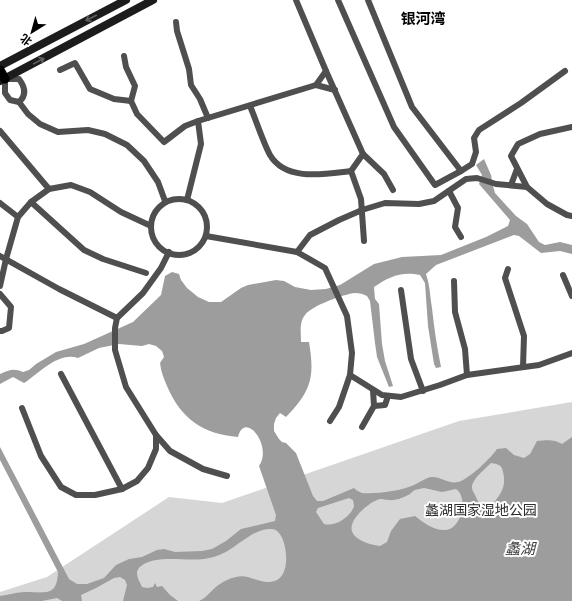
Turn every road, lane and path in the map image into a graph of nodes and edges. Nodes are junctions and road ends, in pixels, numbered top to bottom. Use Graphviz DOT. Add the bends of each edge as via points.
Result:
graph roads {
  1 [pos="126,0"];
  2 [pos="152,0"];
  3 [pos="296,0"];
  4 [pos="338,0"];
  5 [pos="368,0"];
  6 [pos="176,22"];
  7 [pos="124,56"];
  8 [pos="0,66"];
  9 [pos="0,70"];
  10 [pos="60,70"];
  11 [pos="326,71"];
  12 [pos="565,71"];
  13 [pos="2,80"];
  14 [pos="316,85"];
  15 [pos="335,90"];
  16 [pos="131,101"];
  17 [pos="20,102"];
  18 [pos="250,106"];
  19 [pos="208,118"];
  20 [pos="198,121"];
  21 [pos="572,128"];
  22 [pos="0,131"];
  23 [pos="363,154"];
  24 [pos="517,169"];
  25 [pos="351,171"];
  26 [pos="461,171"];
  27 [pos="510,185"];
  28 [pos="527,187"];
  29 [pos="49,189"];
  30 [pos="393,190"];
  31 [pos="449,190"];
  32 [pos="187,200"];
  33 [pos="31,202"];
  34 [pos="166,202"];
  35 [pos="0,203"];
  36 [pos="362,210"];
  37 [pos="572,216"];
  38 [pos="18,217"];
  39 [pos="151,226"];
  40 [pos="206,236"];
  41 [pos="461,237"];
  42 [pos="364,241"];
  43 [pos="169,252"];
  44 [pos="297,252"];
  45 [pos="3,257"];
  46 [pos="508,269"];
  47 [pos="146,273"];
  48 [pos="563,275"];
  49 [pos="454,281"];
  50 [pos="0,286"];
  51 [pos="401,290"];
  52 [pos="0,294"];
  53 [pos="572,296"];
  54 [pos="117,318"];
  55 [pos="0,331"];
  56 [pos="572,354"];
  57 [pos="523,368"];
  58 [pos="61,374"];
  59 [pos="350,375"];
  60 [pos="467,375"];
  61 [pos="373,390"];
  62 [pos="423,391"];
  63 [pos="388,396"];
  64 [pos="374,406"];
  65 [pos="22,408"];
  66 [pos="330,421"];
  67 [pos="362,427"];
  68 [pos="156,435"];
  69 [pos="227,476"];
  70 [pos="122,489"];
  1 -- 8 [label="main road, one-way"];
  13 -- 2 [label="main road, one-way"];
  3 -- 11 [label="street"];
  4 -- 26 [label="street" via="394,126 435,185"];
  5 -- 26 [label="street" via="412,107"];
  6 -- 19 [label="street" via="191,85"];
  7 -- 16 [label="street" via="135,86"];
  9 -- 13 [label="main road"];
  10 -- 16 [label="street" via="75,62 90,89 114,99"];
  11 -- 14 [label="street"];
  11 -- 15 [label="street"];
  12 -- 26 [label="street" via="479,130 474,138 476,152 472,164"];
  13 -- 17 [label="street" via="5,93 10,100"];
  13 -- 17 [label="street" via="19,79 25,92"];
  14 -- 15 [label="street"];
  14 -- 18 [label="street"];
  15 -- 23 [label="street"];
  16 -- 20 [label="street" via="137,114 164,142 185,126"];
  17 -- 34 [label="street" via="28,114 40,124 58,132 88,130 105,134 127,145 144,161 158,182"];
  18 -- 19 [label="street"];
  18 -- 25 [label="street" via="270,155 279,165 294,173"];
  19 -- 20 [label="street"];
  20 -- 32 [label="street" via="201,144"];
  21 -- 24 [label="street" via="540,134 518,144 511,156"];
  22 -- 29 [label="street"];
  23 -- 25 [label="street"];
  23 -- 30 [label="street" via="384,174"];
  24 -- 27 [label="street"];
  24 -- 28 [label="street"];
  25 -- 36 [label="street" via="361,199"];
  27 -- 28 [label="street"];
  27 -- 31 [label="street" via="477,178 466,179"];
  28 -- 37 [label="street" via="547,204"];
  29 -- 33 [label="street"];
  29 -- 39 [label="street" via="71,185 90,192 121,212"];
  31 -- 36 [label="street" via="434,201 419,204 385,203"];
  31 -- 41 [label="street" via="458,208 455,227"];
  32 -- 34 [label="street" via="175,199"];
  32 -- 40 [label="street" via="197,205 204,214 207,224"];
  33 -- 38 [label="street"];
  33 -- 47 [label="street" via="84,250"];
  34 -- 39 [label="street" via="154,214"];
  35 -- 38 [label="street"];
  36 -- 42 [label="street"];
  36 -- 44 [label="street" via="310,235"];
  38 -- 45 [label="street"];
  39 -- 43 [label="street" via="154,239"];
  40 -- 43 [label="street" via="199,247 188,253"];
  40 -- 44 [label="street"];
  43 -- 54 [label="street" via="143,293"];
  44 -- 59 [label="street" via="325,268 347,316 352,354"];
  45 -- 50 [label="street"];
  45 -- 54 [label="street"];
  46 -- 57 [label="street" via="505,278 524,336"];
  48 -- 53 [label="street"];
  49 -- 60 [label="street" via="455,312 465,349"];
  51 -- 62 [label="street" via="411,359"];
  52 -- 55 [label="street" via="11,307 9,328"];
  54 -- 68 [label="street" via="115,350 126,387"];
  56 -- 57 [label="street"];
  57 -- 60 [label="street"];
  58 -- 70 [label="street"];
  59 -- 61 [label="street"];
  59 -- 66 [label="street" via="339,407"];
  60 -- 62 [label="street"];
  61 -- 63 [label="street"];
  61 -- 64 [label="street"];
  62 -- 63 [label="street" via="401,397"];
  63 -- 64 [label="street" via="385,405"];
  64 -- 67 [label="street"];
  65 -- 70 [label="street" via="41,456 61,487 76,495 95,495"];
  68 -- 69 [label="street" via="170,451 203,468"];
  68 -- 70 [label="street" via="156,449 148,468 138,481"];
}
